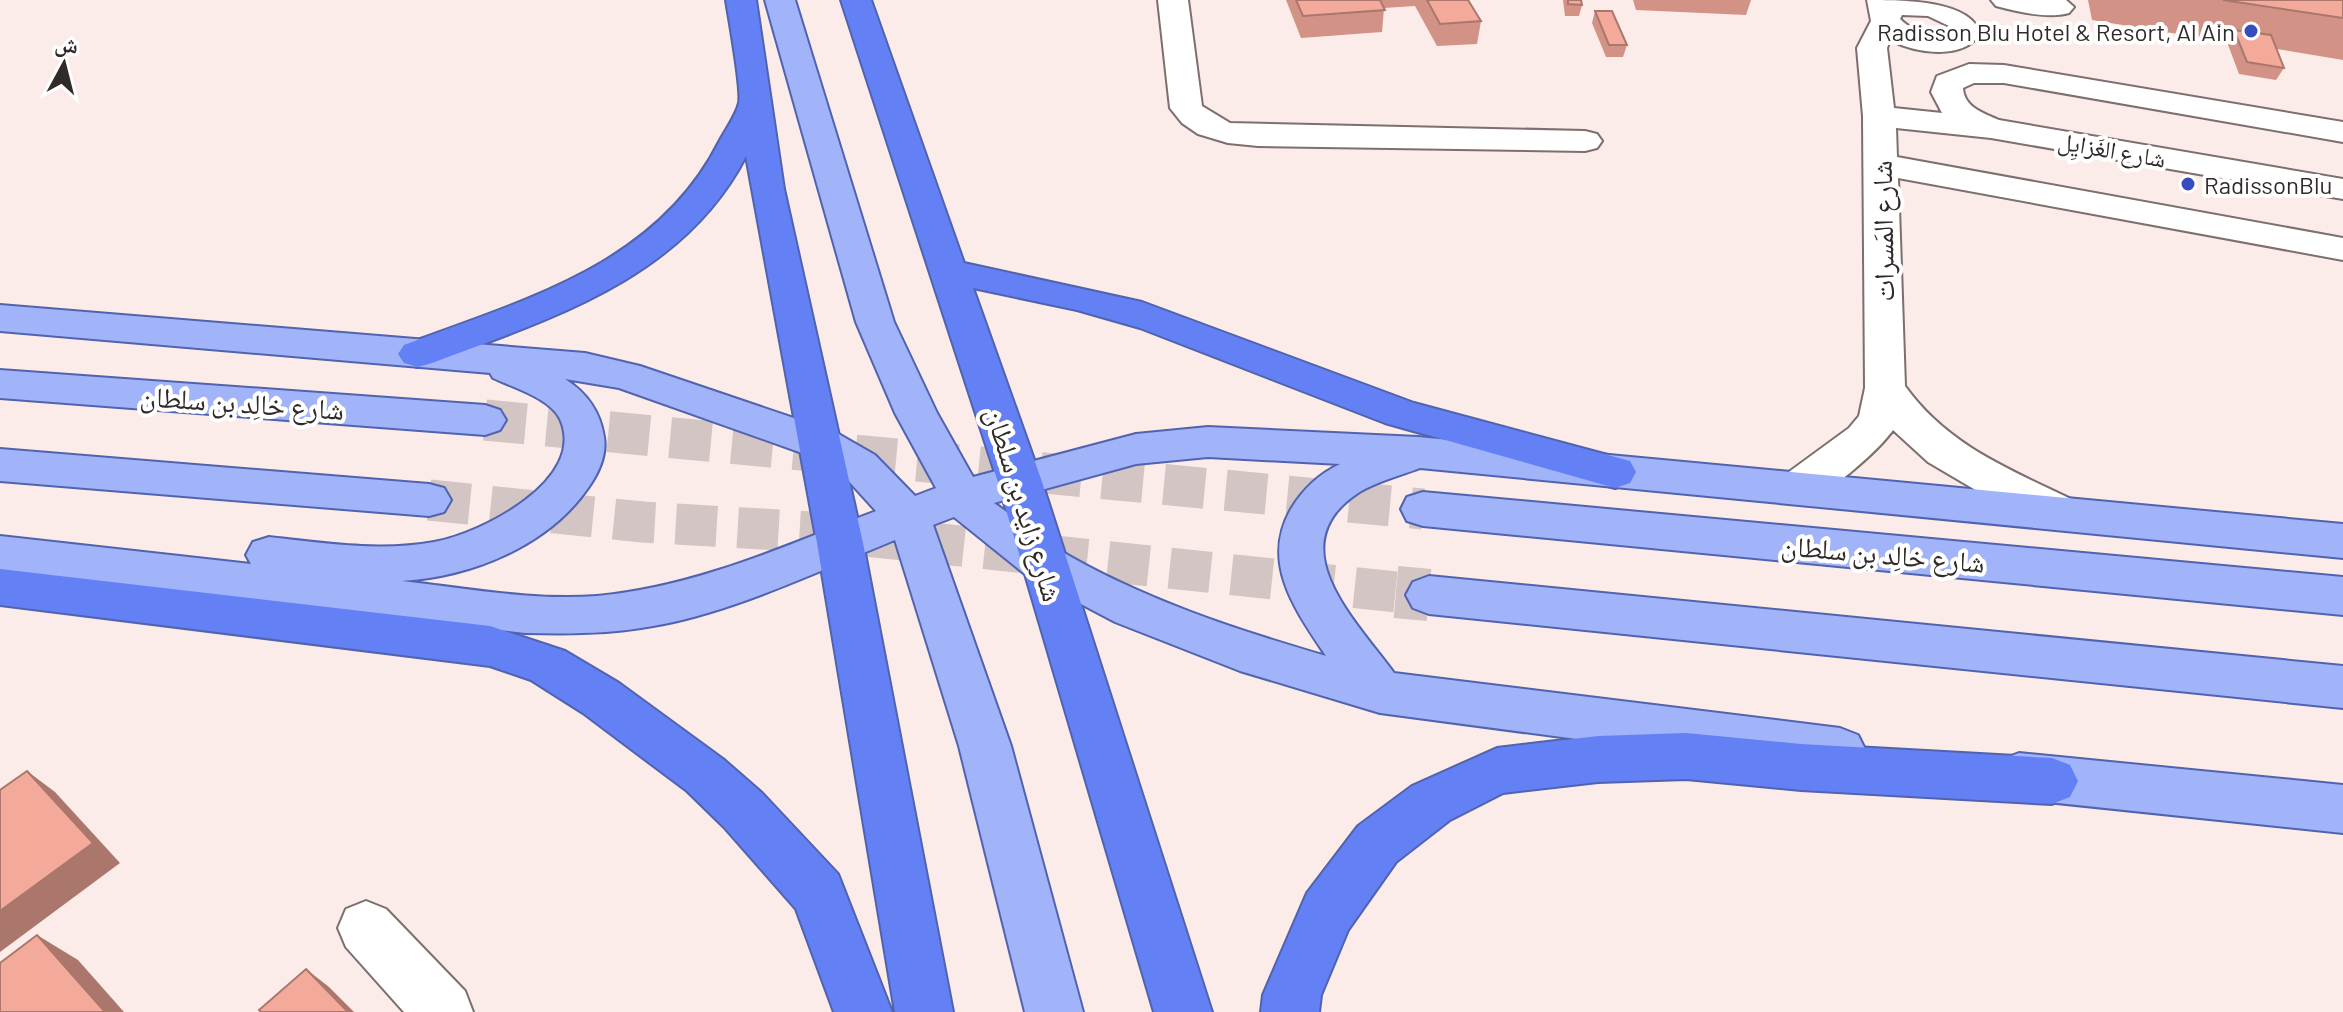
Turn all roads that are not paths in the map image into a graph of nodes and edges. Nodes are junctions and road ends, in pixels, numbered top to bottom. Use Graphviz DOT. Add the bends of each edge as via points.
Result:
graph roads {
  1 [pos="741,0"];
  2 [pos="780,0"];
  3 [pos="856,0"];
  4 [pos="1173,0"];
  5 [pos="2006,0"];
  6 [pos="1935,5"];
  7 [pos="1884,13"];
  8 [pos="2057,13"];
  9 [pos="1929,42"];
  10 [pos="1876,74"];
  11 [pos="2004,74"];
  12 [pos="756,101"];
  13 [pos="1879,116"];
  14 [pos="1976,126"];
  15 [pos="2343,132"];
  16 [pos="1585,141"];
  17 [pos="1881,165"];
  18 [pos="1971,179"];
  19 [pos="2343,189"];
  20 [pos="2343,249"];
  21 [pos="946,271"];
  22 [pos="0,318"];
  23 [pos="418,354"];
  24 [pos="491,360"];
  25 [pos="0,384"];
  26 [pos="1885,388"];
  27 [pos="485,420"];
  28 [pos="820,443"];
  29 [pos="1418,452"];
  30 [pos="0,465"];
  31 [pos="1615,472"];
  32 [pos="1019,479"];
  33 [pos="1797,488"];
  34 [pos="962,496"];
  35 [pos="429,500"];
  36 [pos="1423,509"];
  37 [pos="2057,512"];
  38 [pos="907,516"];
  39 [pos="0,525"];
  40 [pos="2343,541"];
  41 [pos="840,543"];
  42 [pos="0,554"];
  43 [pos="1042,562"];
  44 [pos="0,587"];
  45 [pos="1429,595"];
  46 [pos="2343,596"];
  47 [pos="2343,687"];
  48 [pos="1380,692"];
  49 [pos="2052,781"];
  50 [pos="2343,809"];
  51 [pos="366,928"];
  52 [pos="444,1012"];
  53 [pos="863,1012"];
  54 [pos="924,1012"];
  55 [pos="1054,1012"];
  56 [pos="1183,1012"];
  57 [pos="1290,1012"];
  1 -- 12 [label="highway"];
  2 -- 34 [label="main road" via="875,322 916,413"];
  3 -- 21 [label="highway, شارع زايد بن سلطان"];
  4 -- 16 [label="street" via="1186,108 1221,132"];
  5 -- 8 [label="street"];
  6 -- 7 [label="street" via="1903,4"];
  6 -- 9 [label="street" via="1963,22 1965,34 1950,42"];
  7 -- 9 [label="street" via="1900,33"];
  7 -- 10 [label="street, شارع المَسرات" via="1872,48"];
  9 -- 10 [label="street" via="1896,56"];
  9 -- 11 [label="street"];
  10 -- 13 [label="street, شارع المَسرات"];
  11 -- 14 [label="street" via="1969,73 1948,83 1949,101"];
  11 -- 15 [label="street"];
  12 -- 23 [label="highway" via="708,191 647,251 597,282"];
  12 -- 28 [label="highway" via="767,189"];
  13 -- 14 [label="street, شارع الغَزايِل"];
  13 -- 17 [label="street, شارع المَسرات"];
  14 -- 18 [label="street" via="1952,133 1950,143 1959,167"];
  14 -- 19 [label="street, شارع الغَزايِل"];
  17 -- 18 [label="street, شارع الغَزايِل"];
  17 -- 26 [label="street, شارع المَسرات"];
  18 -- 20 [label="street, شارع الغَزايِل"];
  21 -- 31 [label="highway" via="1154,319 1371,404"];
  21 -- 32 [label="highway, شارع زايد بن سلطان" via="966,315"];
  22 -- 23 [label="main road"];
  23 -- 24 [label="main road"];
  24 -- 28 [label="main road" via="585,367 626,376"];
  24 -- 39 [label="main road" via="567,401 580,419 584,440 564,490 508,535 471,551 433,560 356,563"];
  25 -- 27 [label="main road, شارع خالِد بن سلطان"];
  26 -- 33 [label="street, شارع المَسرات" via="1879,419 1864,439"];
  26 -- 37 [label="street" via="1912,424 1942,451"];
  28 -- 38 [label="main road" via="860,466"];
  28 -- 41 [label="highway"];
  29 -- 31 [label="main road"];
  29 -- 32 [label="main road" via="1208,442 1136,449"];
  29 -- 48 [label="main road" via="1351,477 1306,519 1300,558 1311,584 1322,609"];
  30 -- 35 [label="main road"];
  31 -- 33 [label="main road"];
  32 -- 34 [label="main road"];
  32 -- 43 [label="highway, شارع زايد بن سلطان"];
  33 -- 37 [label="main road"];
  34 -- 38 [label="main road"];
  34 -- 43 [label="main road"];
  36 -- 46 [label="main road, شارع خالِد بن سلطان"];
  37 -- 40 [label="main road"];
  38 -- 41 [label="main road"];
  38 -- 55 [label="main road" via="985,746"];
  41 -- 42 [label="main road" via="736,584 669,603 594,615 472,609"];
  41 -- 54 [label="highway"];
  43 -- 48 [label="main road" via="1132,609 1240,651"];
  43 -- 56 [label="highway, شارع زايد بن سلطان"];
  44 -- 53 [label="highway" via="490,646 548,665 705,775 743,810 818,893"];
  45 -- 47 [label="main road"];
  48 -- 49 [label="main road"];
  49 -- 50 [label="main road"];
  49 -- 57 [label="highway" via="1686,756 1497,771 1431,803 1377,844 1327,912 1292,995"];
  51 -- 52 [label="street"];
}
